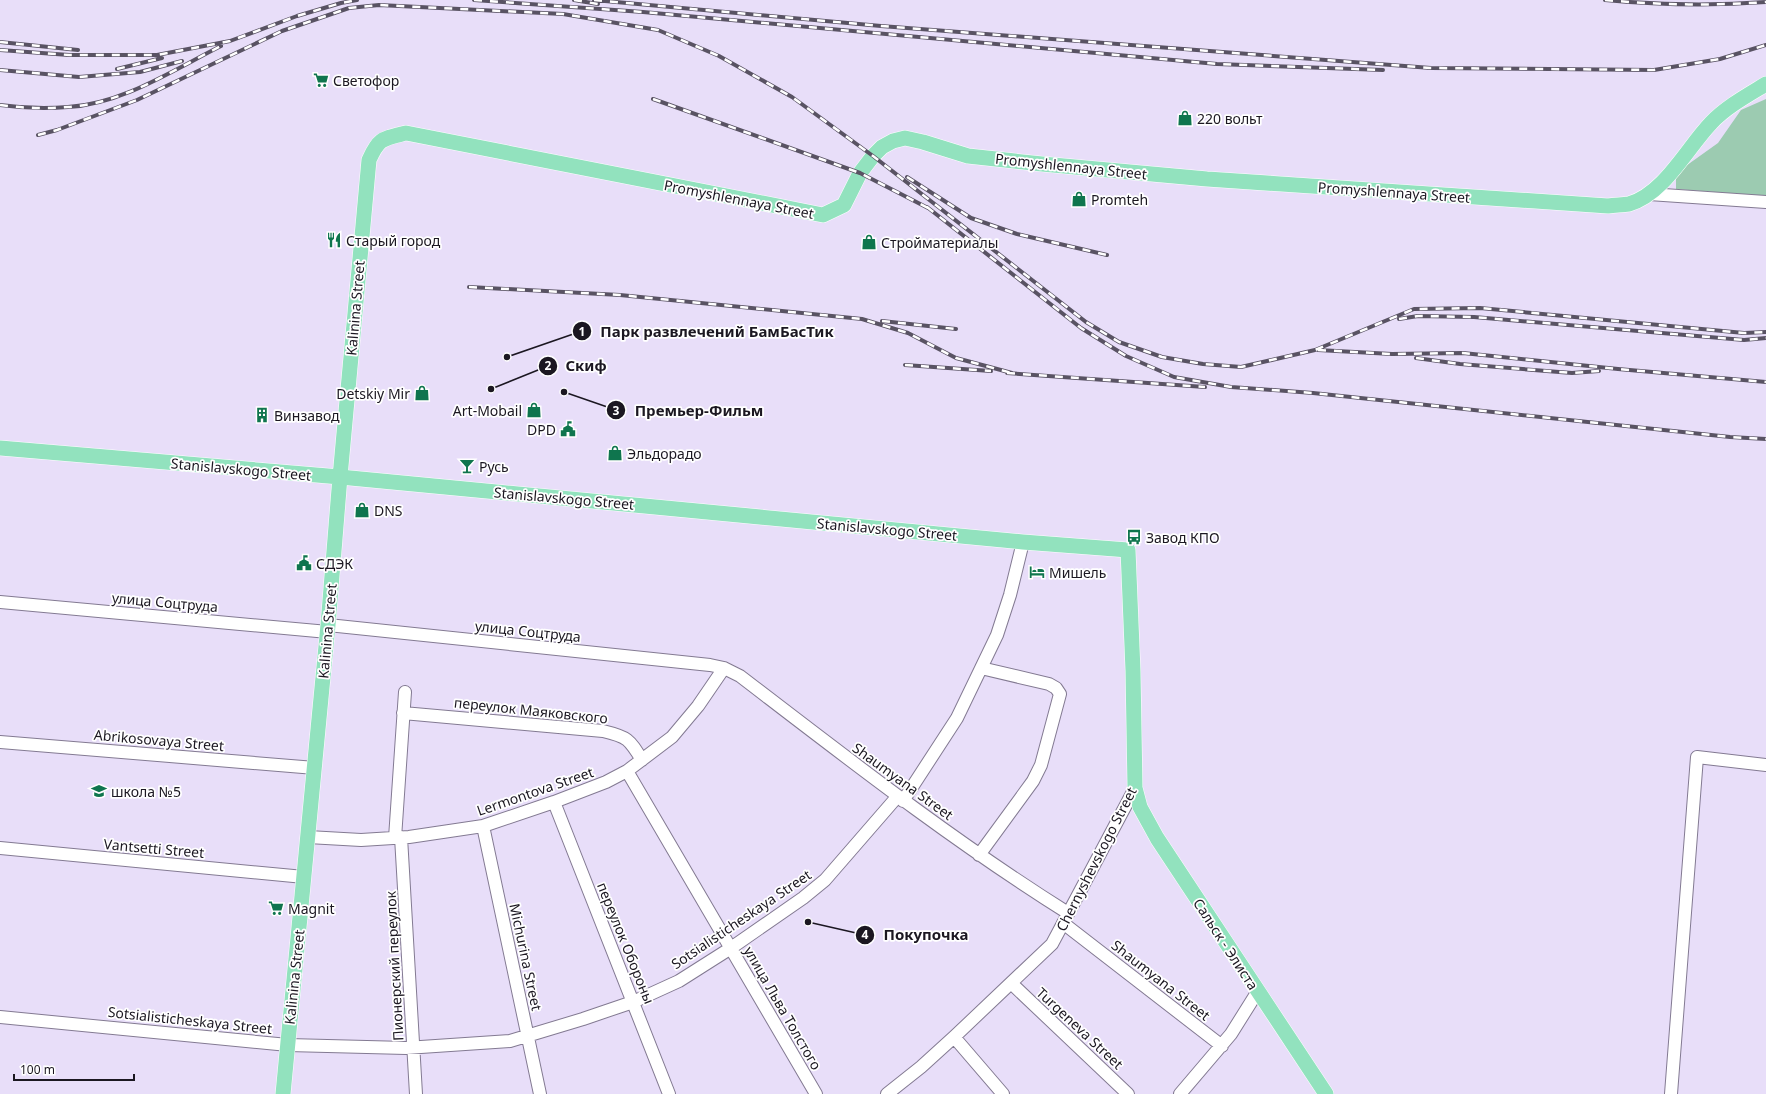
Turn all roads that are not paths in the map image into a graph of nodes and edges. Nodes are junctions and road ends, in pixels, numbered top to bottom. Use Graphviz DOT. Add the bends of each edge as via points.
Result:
graph roads {
  1 [pos="1766,84"];
  2 [pos="376,145"];
  3 [pos="1649,194"];
  4 [pos="1766,202"];
  5 [pos="0,448"];
  6 [pos="340,477"];
  7 [pos="1023,542"];
  8 [pos="1128,550"];
  9 [pos="0,602"];
  10 [pos="328,628"];
  11 [pos="724,668"];
  12 [pos="981,668"];
  13 [pos="405,692"];
  14 [pos="404,713"];
  15 [pos="0,742"];
  16 [pos="642,760"];
  17 [pos="1766,765"];
  18 [pos="315,768"];
  19 [pos="627,771"];
  20 [pos="1135,788"];
  21 [pos="900,799"];
  22 [pos="554,802"];
  23 [pos="483,826"];
  24 [pos="308,837"];
  25 [pos="398,837"];
  26 [pos="0,848"];
  27 [pos="979,855"];
  28 [pos="304,877"];
  29 [pos="1066,918"];
  30 [pos="730,948"];
  31 [pos="1011,984"];
  32 [pos="1258,991"];
  33 [pos="633,1002"];
  34 [pos="0,1017"];
  35 [pos="527,1036"];
  36 [pos="954,1037"];
  37 [pos="288,1045"];
  38 [pos="1222,1046"];
  39 [pos="413,1047"];
  40 [pos="900,1090"];
  41 [pos="283,1094"];
  42 [pos="416,1094"];
  43 [pos="540,1094"];
  44 [pos="669,1094"];
  45 [pos="816,1094"];
  46 [pos="887,1094"];
  47 [pos="1003,1094"];
  48 [pos="1128,1094"];
  49 [pos="1180,1094"];
  50 [pos="1326,1094"];
  51 [pos="1671,1094"];
  1 -- 3 [label="main road, Promyshlennaya Street" via="1712,122"];
  2 -- 3 [label="main road, Promyshlennaya Street" via="386,138 406,134 823,215 844,205 860,173 882,147 905,138 968,156 1207,179 1608,206 1629,204"];
  2 -- 6 [label="main road, Kalinina Street" via="369,160"];
  3 -- 4 [label="street"];
  5 -- 6 [label="main road, Stanislavskogo Street"];
  6 -- 7 [label="main road, Stanislavskogo Street"];
  6 -- 10 [label="main road, Kalinina Street"];
  7 -- 8 [label="main road, Stanislavskogo Street"];
  7 -- 12 [label="street, Sotsialisticheskaya Street" via="998,635"];
  8 -- 20 [label="main road, Chernyshevskogo Street"];
  9 -- 10 [label="street, улица Соцтруда"];
  10 -- 11 [label="street, улица Соцтруда"];
  10 -- 18 [label="main road, Kalinina Street"];
  11 -- 16 [label="street, Lermontova Street" via="698,706 672,737"];
  11 -- 21 [label="street, Shaumyana Street" via="740,676"];
  12 -- 21 [label="street, Sotsialisticheskaya Street" via="957,718"];
  12 -- 27 [label="street" via="1049,684 1060,694 1041,765 1033,781"];
  13 -- 14 [label="street"];
  14 -- 16 [label="street, переулок Маяковского" via="603,731 624,736"];
  14 -- 25 [label="street"];
  15 -- 18 [label="street, Abrikosovaya Street"];
  16 -- 19 [label="street, Lermontova Street"];
  17 -- 51 [label="street" via="1697,757"];
  18 -- 24 [label="main road, Kalinina Street"];
  19 -- 22 [label="street, Lermontova Street"];
  19 -- 30 [label="street, улица Льва Толстого"];
  20 -- 29 [label="street, Chernyshevskogo Street"];
  20 -- 32 [label="main road, Сальск - Элиста" via="1140,807 1157,838"];
  21 -- 27 [label="street, Shaumyana Street"];
  21 -- 30 [label="street, Sotsialisticheskaya Street" via="825,880"];
  22 -- 23 [label="street, Lermontova Street"];
  22 -- 33 [label="street, переулок Обороны"];
  23 -- 25 [label="street, Lermontova Street"];
  23 -- 35 [label="street, Michurina Street"];
  24 -- 25 [label="street, Lermontova Street" via="361,840"];
  24 -- 28 [label="main road, Kalinina Street"];
  25 -- 39 [label="street, Пионерский переулок"];
  26 -- 28 [label="street, Vantsetti Street"];
  27 -- 29 [label="street, Shaumyana Street"];
  28 -- 37 [label="main road, Kalinina Street"];
  29 -- 31 [label="street, Chernyshevskogo Street" via="1052,944"];
  29 -- 38 [label="street, Shaumyana Street"];
  30 -- 33 [label="street, Sotsialisticheskaya Street" via="679,981"];
  30 -- 45 [label="street, улица Льва Толстого"];
  31 -- 36 [label="street, Chernyshevskogo Street"];
  31 -- 48 [label="street, Turgeneva Street"];
  32 -- 38 [label="street"];
  32 -- 50 [label="main road, Сальск - Элиста"];
  33 -- 35 [label="street, Sotsialisticheskaya Street"];
  33 -- 44 [label="street, переулок Обороны"];
  34 -- 37 [label="street, Sotsialisticheskaya Street"];
  35 -- 39 [label="street, Sotsialisticheskaya Street" via="510,1041"];
  35 -- 43 [label="street, Michurina Street"];
  36 -- 40 [label="street, Chernyshevskogo Street"];
  36 -- 47 [label="street"];
  37 -- 39 [label="street, Sotsialisticheskaya Street"];
  37 -- 41 [label="main road, Kalinina Street"];
  38 -- 49 [label="street"];
  39 -- 42 [label="street, Пионерский переулок"];
  40 -- 46 [label="street, Chernyshevskogo Street"];
}
